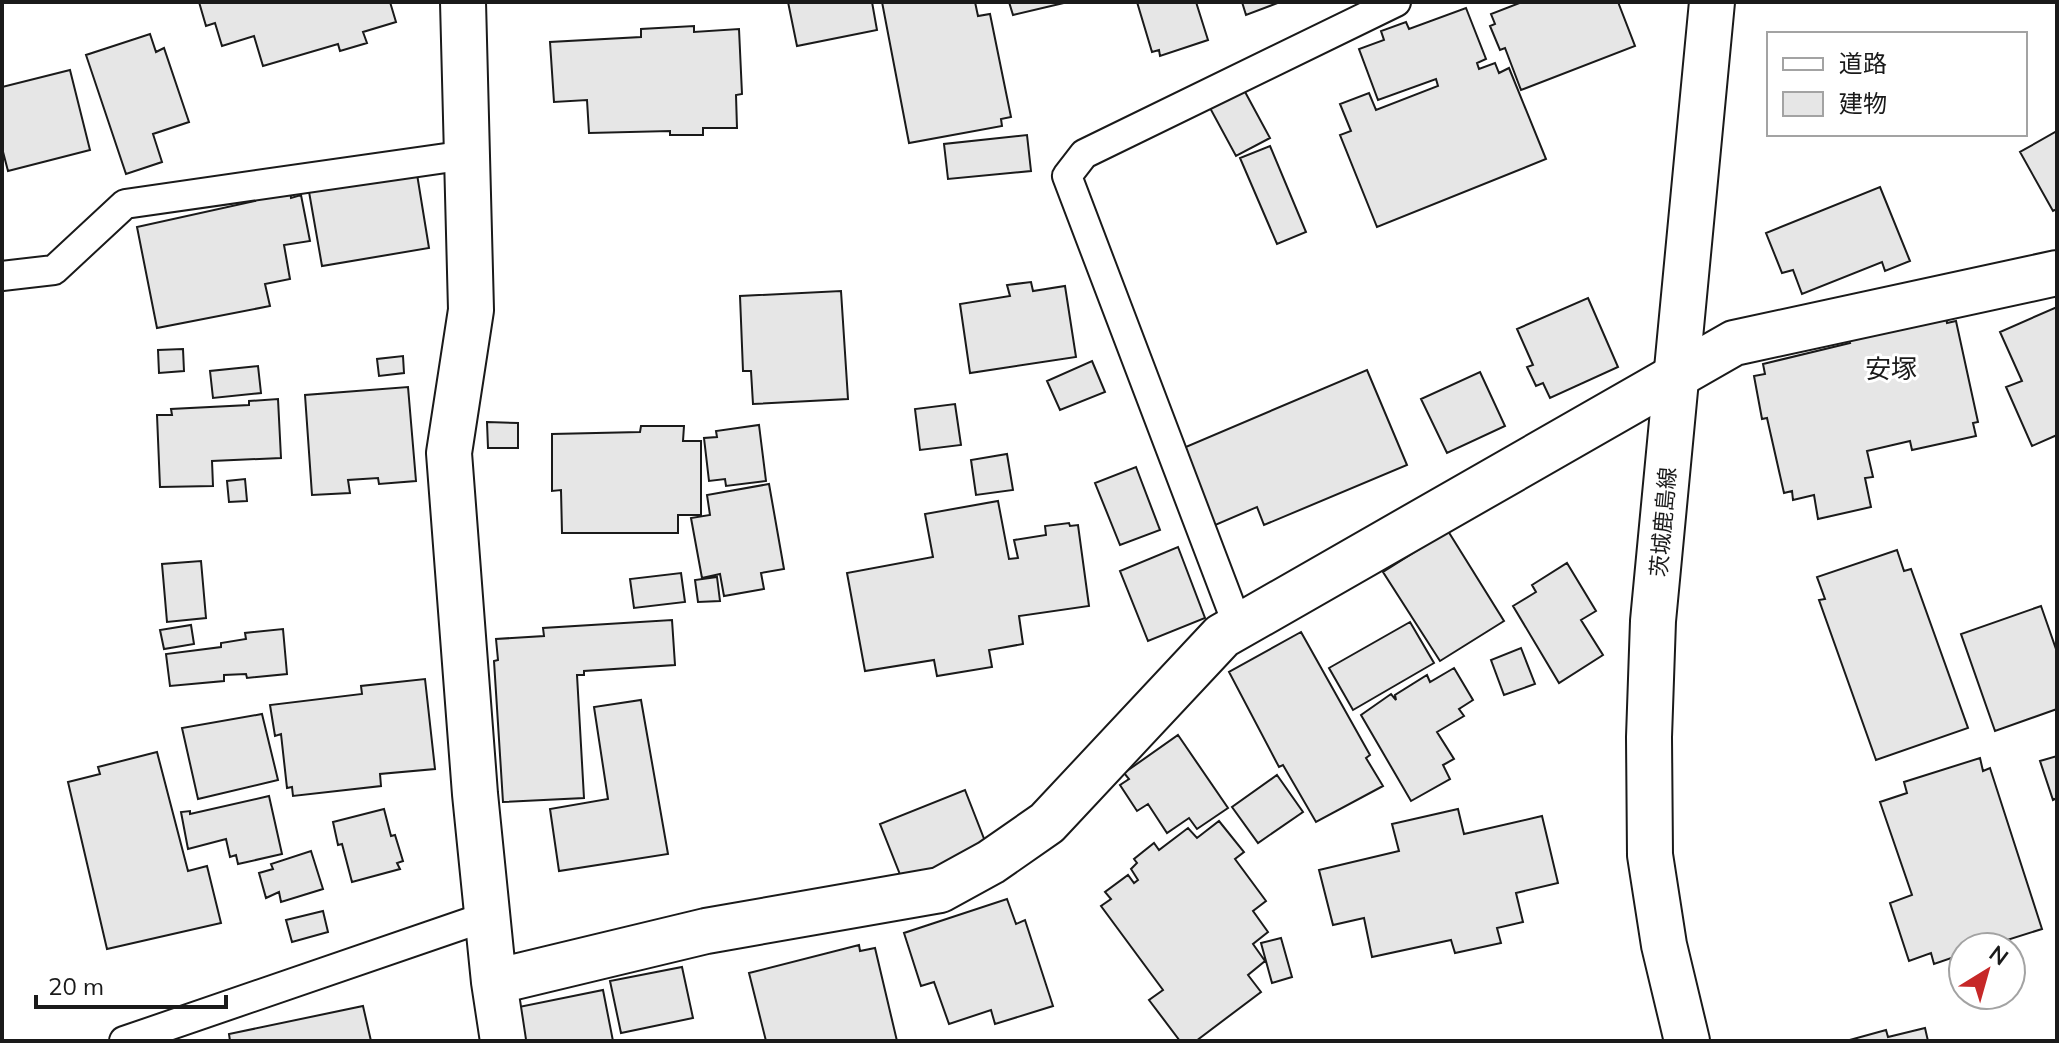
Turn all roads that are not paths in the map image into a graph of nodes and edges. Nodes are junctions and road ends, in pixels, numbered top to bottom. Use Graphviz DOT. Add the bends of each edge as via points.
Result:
graph roads {
  1 [pos="463,2"];
  2 [pos="1396,2"];
  3 [pos="1712,2"];
  4 [pos="467,155"];
  5 [pos="2057,273"];
  6 [pos="2,276"];
  7 [pos="1676,375"];
  8 [pos="1238,626"];
  9 [pos="488,916"];
  10 [pos="494,982"];
  11 [pos="124,1041"];
  12 [pos="503,1041"];
  13 [pos="1687,1041"];
  1 -- 4 [label="street"];
  2 -- 8 [label="lane" via="1084,154 1067,176"];
  3 -- 7 [label="street, 茨城鹿島線"];
  4 -- 6 [label="lane" via="125,204 54,270"];
  4 -- 9 [label="street" via="471,310 449,453"];
  5 -- 7 [label="street" via="1734,343"];
  7 -- 8 [label="street"];
  7 -- 13 [label="street, 茨城鹿島線" via="1653,621 1650,855"];
  8 -- 10 [label="street" via="1222,636 1047,823 940,890 706,931"];
  9 -- 10 [label="street"];
  9 -- 11 [label="lane"];
  10 -- 12 [label="street"];
}
